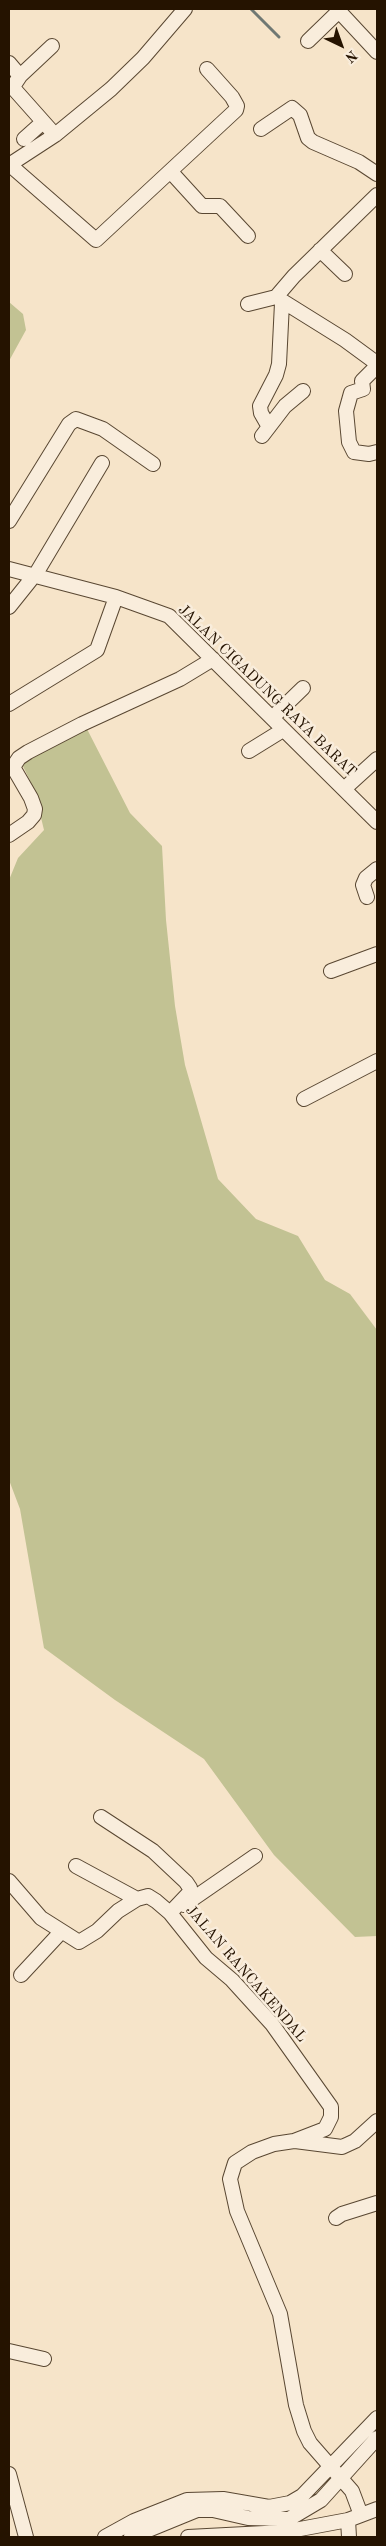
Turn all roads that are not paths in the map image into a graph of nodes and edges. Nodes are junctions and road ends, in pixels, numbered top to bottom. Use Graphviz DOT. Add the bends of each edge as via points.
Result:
graph roads {
  1 [pos="185,9"];
  2 [pos="338,10"];
  3 [pos="308,41"];
  4 [pos="52,46"];
  5 [pos="377,52"];
  6 [pos="9,63"];
  7 [pos="207,69"];
  8 [pos="20,76"];
  9 [pos="43,122"];
  10 [pos="261,130"];
  11 [pos="54,135"];
  12 [pos="24,139"];
  13 [pos="9,165"];
  14 [pos="171,172"];
  15 [pos="377,174"];
  16 [pos="377,195"];
  17 [pos="248,236"];
  18 [pos="320,250"];
  19 [pos="346,274"];
  20 [pos="279,300"];
  21 [pos="248,304"];
  22 [pos="376,361"];
  23 [pos="302,391"];
  24 [pos="377,452"];
  25 [pos="102,463"];
  26 [pos="153,464"];
  27 [pos="9,521"];
  28 [pos="9,569"];
  29 [pos="34,576"];
  30 [pos="116,597"];
  31 [pos="9,608"];
  32 [pos="213,659"];
  33 [pos="303,688"];
  34 [pos="9,704"];
  35 [pos="272,718"];
  36 [pos="283,730"];
  37 [pos="249,751"];
  38 [pos="377,759"];
  39 [pos="11,769"];
  40 [pos="344,789"];
  41 [pos="377,822"];
  42 [pos="9,835"];
  43 [pos="377,870"];
  44 [pos="367,897"];
  45 [pos="377,954"];
  46 [pos="331,971"];
  47 [pos="377,1061"];
  48 [pos="304,1099"];
  49 [pos="101,1817"];
  50 [pos="255,1856"];
  51 [pos="76,1866"];
  52 [pos="9,1881"];
  53 [pos="137,1898"];
  54 [pos="172,1915"];
  55 [pos="60,1932"];
  56 [pos="22,1975"];
  57 [pos="377,2121"];
  58 [pos="294,2141"];
  59 [pos="377,2203"];
  60 [pos="336,2218"];
  61 [pos="9,2352"];
  62 [pos="44,2359"];
  63 [pos="377,2418"];
  64 [pos="377,2438"];
  65 [pos="332,2466"];
  66 [pos="9,2474"];
  67 [pos="342,2479"];
  68 [pos="188,2506"];
  69 [pos="377,2509"];
  70 [pos="166,2514"];
  71 [pos="349,2519"];
  72 [pos="137,2536"];
  73 [pos="26,2537"];
  74 [pos="105,2537"];
  75 [pos="188,2537"];
  76 [pos="332,2537"];
  77 [pos="349,2537"];
  1 -- 11 [label="street" via="128,73"];
  2 -- 3 [label="street"];
  2 -- 5 [label="street"];
  4 -- 8 [label="street"];
  6 -- 8 [label="street"];
  7 -- 14 [label="street" via="232,98 236,110"];
  8 -- 9 [label="street" via="14,85 15,90"];
  9 -- 11 [label="street"];
  9 -- 12 [label="street"];
  10 -- 15 [label="street" via="292,108 300,115 308,138"];
  11 -- 13 [label="street"];
  13 -- 14 [label="street" via="96,240"];
  14 -- 17 [label="street" via="202,206 220,206"];
  16 -- 18 [label="street"];
  18 -- 19 [label="street"];
  18 -- 20 [label="street" via="294,276"];
  20 -- 21 [label="street"];
  20 -- 22 [label="street"];
  20 -- 23 [label="street" via="279,364 260,406 266,431 285,406"];
  22 -- 24 [label="street" via="376,367 362,381 363,389 351,393 346,411 349,442 354,452"];
  25 -- 29 [label="street"];
  26 -- 27 [label="street" via="103,430 76,420 69,424"];
  28 -- 29 [label="street, JALAN CIGADUNG RAYA BARAT"];
  29 -- 30 [label="street, JALAN CIGADUNG RAYA BARAT"];
  29 -- 31 [label="street"];
  30 -- 32 [label="street, JALAN CIGADUNG RAYA BARAT" via="169,616"];
  30 -- 34 [label="street" via="97,650"];
  32 -- 35 [label="street, JALAN CIGADUNG RAYA BARAT"];
  32 -- 39 [label="street" via="180,679 33,750 19,758"];
  33 -- 35 [label="street"];
  35 -- 36 [label="street, JALAN CIGADUNG RAYA BARAT"];
  36 -- 37 [label="street"];
  36 -- 40 [label="street, JALAN CIGADUNG RAYA BARAT"];
  38 -- 40 [label="street"];
  39 -- 42 [label="street" via="35,809 28,822"];
  40 -- 41 [label="street, JALAN CIGADUNG RAYA BARAT"];
  43 -- 44 [label="street" via="366,878 363,885"];
  45 -- 46 [label="street"];
  47 -- 48 [label="street"];
  49 -- 54 [label="street" via="153,1851 186,1882 189,1893"];
  50 -- 54 [label="street"];
  51 -- 53 [label="street, JALAN RANCAKENDAL"];
  52 -- 55 [label="street" via="41,1918"];
  53 -- 54 [label="street, JALAN RANCAKENDAL" via="148,1896"];
  53 -- 55 [label="street" via="84,1940 79,1942"];
  54 -- 58 [label="street, JALAN RANCAKENDAL" via="206,1958 232,1980 272,2024 331,2107 331,2117 325,2129"];
  55 -- 56 [label="street"];
  57 -- 58 [label="street" via="356,2141 342,2147"];
  58 -- 65 [label="street, JALAN RANCAKENDAL" via="274,2144 240,2159 232,2168 230,2179 237,2212 280,2314 300,2422 310,2443"];
  59 -- 60 [label="street"];
  61 -- 62 [label="street"];
  63 -- 65 [label="street"];
  64 -- 67 [label="street"];
  65 -- 67 [label="street, JALAN RANCAKENDAL"];
  65 -- 68 [label="street" via="302,2496 281,2506 223,2499"];
  66 -- 73 [label="street"];
  67 -- 68 [label="street" via="312,2507 289,2519 248,2518"];
  67 -- 71 [label="street, JALAN RANCAKENDAL" via="356,2498"];
  68 -- 70 [label="street"];
  69 -- 71 [label="street"];
  70 -- 72 [label="street"];
  70 -- 74 [label="street"];
  71 -- 75 [label="street" via="284,2532"];
  71 -- 76 [label="street"];
  71 -- 77 [label="street, JALAN RANCAKENDAL"];
}
